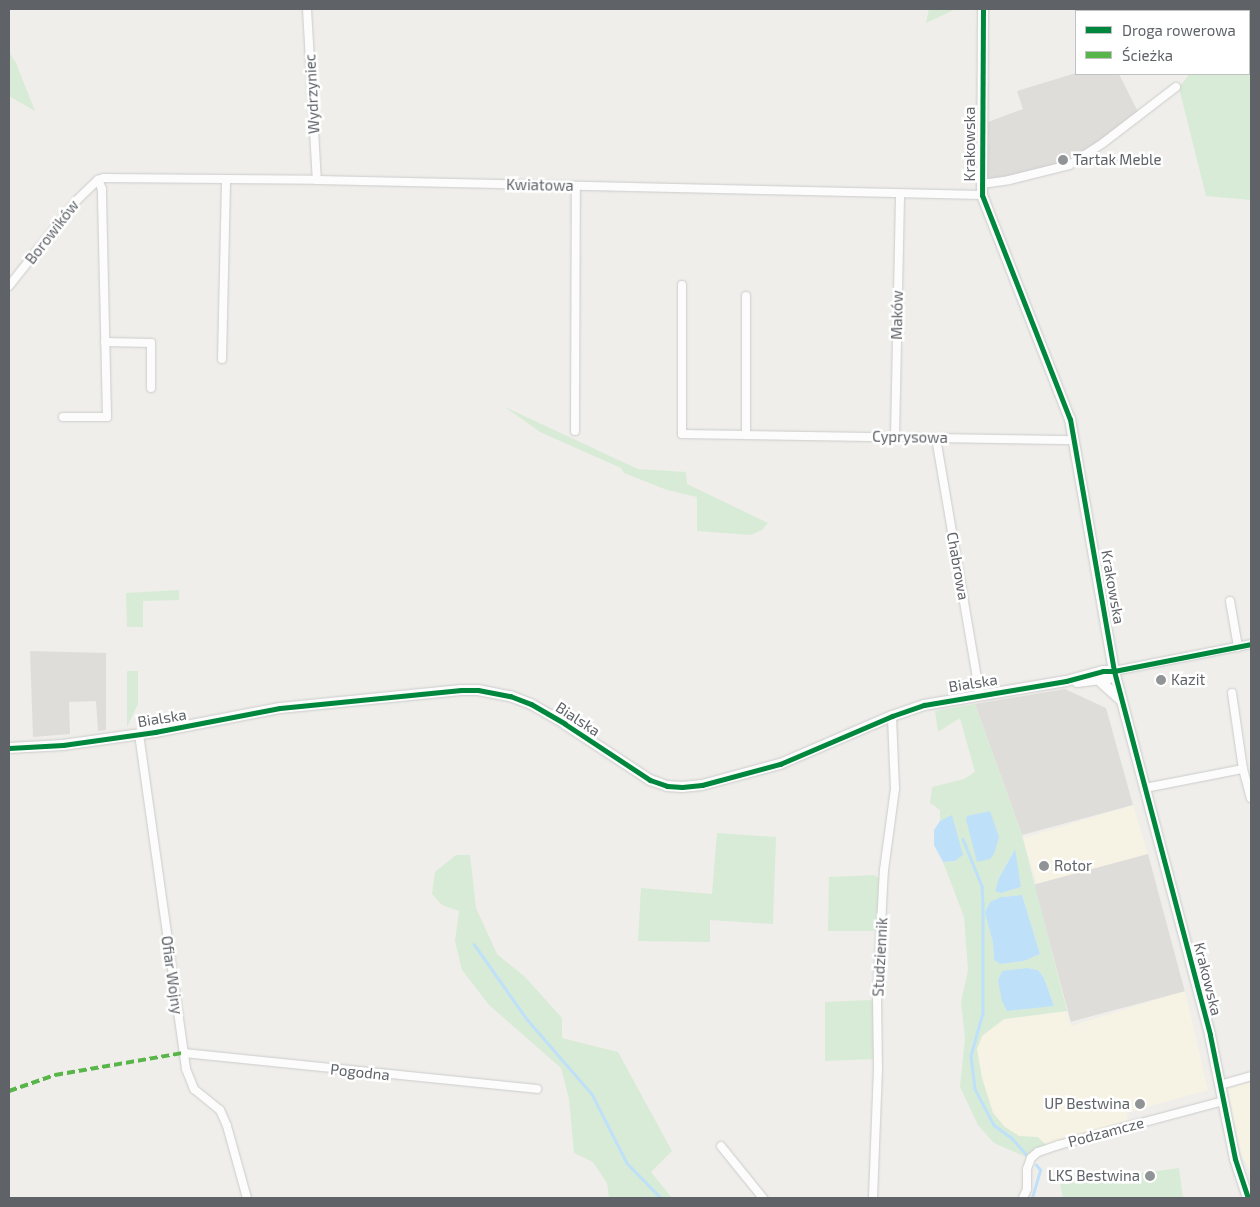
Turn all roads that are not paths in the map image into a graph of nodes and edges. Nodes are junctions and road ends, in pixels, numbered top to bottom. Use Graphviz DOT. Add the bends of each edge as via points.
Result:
graph roads {
  1 [pos="307,9"];
  2 [pos="983,9"];
  3 [pos="1176,87"];
  4 [pos="226,179"];
  5 [pos="98,180"];
  6 [pos="317,180"];
  7 [pos="982,184"];
  8 [pos="576,186"];
  9 [pos="900,194"];
  10 [pos="982,195"];
  11 [pos="682,285"];
  12 [pos="9,286"];
  13 [pos="746,296"];
  14 [pos="105,342"];
  15 [pos="222,359"];
  16 [pos="151,388"];
  17 [pos="63,417"];
  18 [pos="575,432"];
  19 [pos="746,435"];
  20 [pos="895,436"];
  21 [pos="936,438"];
  22 [pos="1074,440"];
  23 [pos="1230,602"];
  24 [pos="1251,644"];
  25 [pos="1238,647"];
  26 [pos="1114,666"];
  27 [pos="1101,676"];
  28 [pos="1232,693"];
  29 [pos="980,695"];
  30 [pos="1122,701"];
  31 [pos="892,716"];
  32 [pos="139,734"];
  33 [pos="9,748"];
  34 [pos="1243,769"];
  35 [pos="1145,788"];
  36 [pos="1251,798"];
  37 [pos="183,1053"];
  38 [pos="1251,1076"];
  39 [pos="1220,1085"];
  40 [pos="537,1089"];
  41 [pos="1223,1101"];
  42 [pos="721,1146"];
  43 [pos="1238,1173"];
  44 [pos="247,1198"];
  45 [pos="763,1198"];
  46 [pos="874,1198"];
  47 [pos="1023,1198"];
  48 [pos="1244,1198"];
  49 [pos="1248,1198"];
  1 -- 6 [label="street, Wydrzyniec"];
  2 -- 7 [label="street, Krakowska"];
  3 -- 7 [label="street, Krakowska" via="1103,143 1069,164"];
  4 -- 5 [label="street, Kwiatowa" via="113,177"];
  4 -- 6 [label="street, Kwiatowa"];
  4 -- 15 [label="street"];
  5 -- 12 [label="street, Borowików" via="76,200"];
  5 -- 14 [label="street" via="102,189"];
  6 -- 8 [label="street, Kwiatowa"];
  7 -- 10 [label="street, Krakowska"];
  8 -- 9 [label="street, Kwiatowa"];
  8 -- 18 [label="street"];
  9 -- 10 [label="street, Kwiatowa"];
  9 -- 20 [label="street, Maków"];
  10 -- 22 [label="street, Krakowska" via="1063,400"];
  11 -- 19 [label="street, Cyprysowa" via="682,434"];
  13 -- 19 [label="street"];
  14 -- 16 [label="street" via="151,343"];
  14 -- 17 [label="street" via="107,417"];
  19 -- 20 [label="street, Cyprysowa"];
  20 -- 21 [label="street, Cyprysowa"];
  21 -- 22 [label="street, Cyprysowa"];
  21 -- 29 [label="street, Chabrowa"];
  22 -- 26 [label="street, Krakowska"];
  23 -- 25 [label="street"];
  24 -- 25 [label="street"];
  25 -- 26 [label="street"];
  26 -- 27 [label="street, Bialska"];
  26 -- 30 [label="street, Krakowska"];
  27 -- 29 [label="street, Bialska"];
  27 -- 30 [label="street"];
  28 -- 34 [label="street"];
  29 -- 31 [label="street, Bialska" via="924,705"];
  30 -- 35 [label="street, Krakowska"];
  31 -- 32 [label="street, Bialska" via="780,764 702,785 682,787 650,780 530,704 510,696 478,690 280,708"];
  31 -- 46 [label="street, Studziennik" via="895,789 884,870 878,978"];
  32 -- 33 [label="street, Bialska" via="63,745"];
  32 -- 37 [label="street, Ofiar Wojny"];
  34 -- 35 [label="street"];
  34 -- 36 [label="street"];
  35 -- 39 [label="street, Krakowska" via="1208,1026"];
  37 -- 40 [label="street, Pogodna"];
  37 -- 44 [label="street, Ofiar Wojny" via="194,1089 220,1110"];
  38 -- 39 [label="street"];
  39 -- 41 [label="street, Krakowska"];
  41 -- 43 [label="street, Krakowska"];
  41 -- 47 [label="street, Podzamcze" via="1038,1152 1031,1158 1027,1169 1027,1190"];
  42 -- 45 [label="street"];
  43 -- 48 [label="street, Krakowska"];
  43 -- 49 [label="street, Krakowska"];
}
